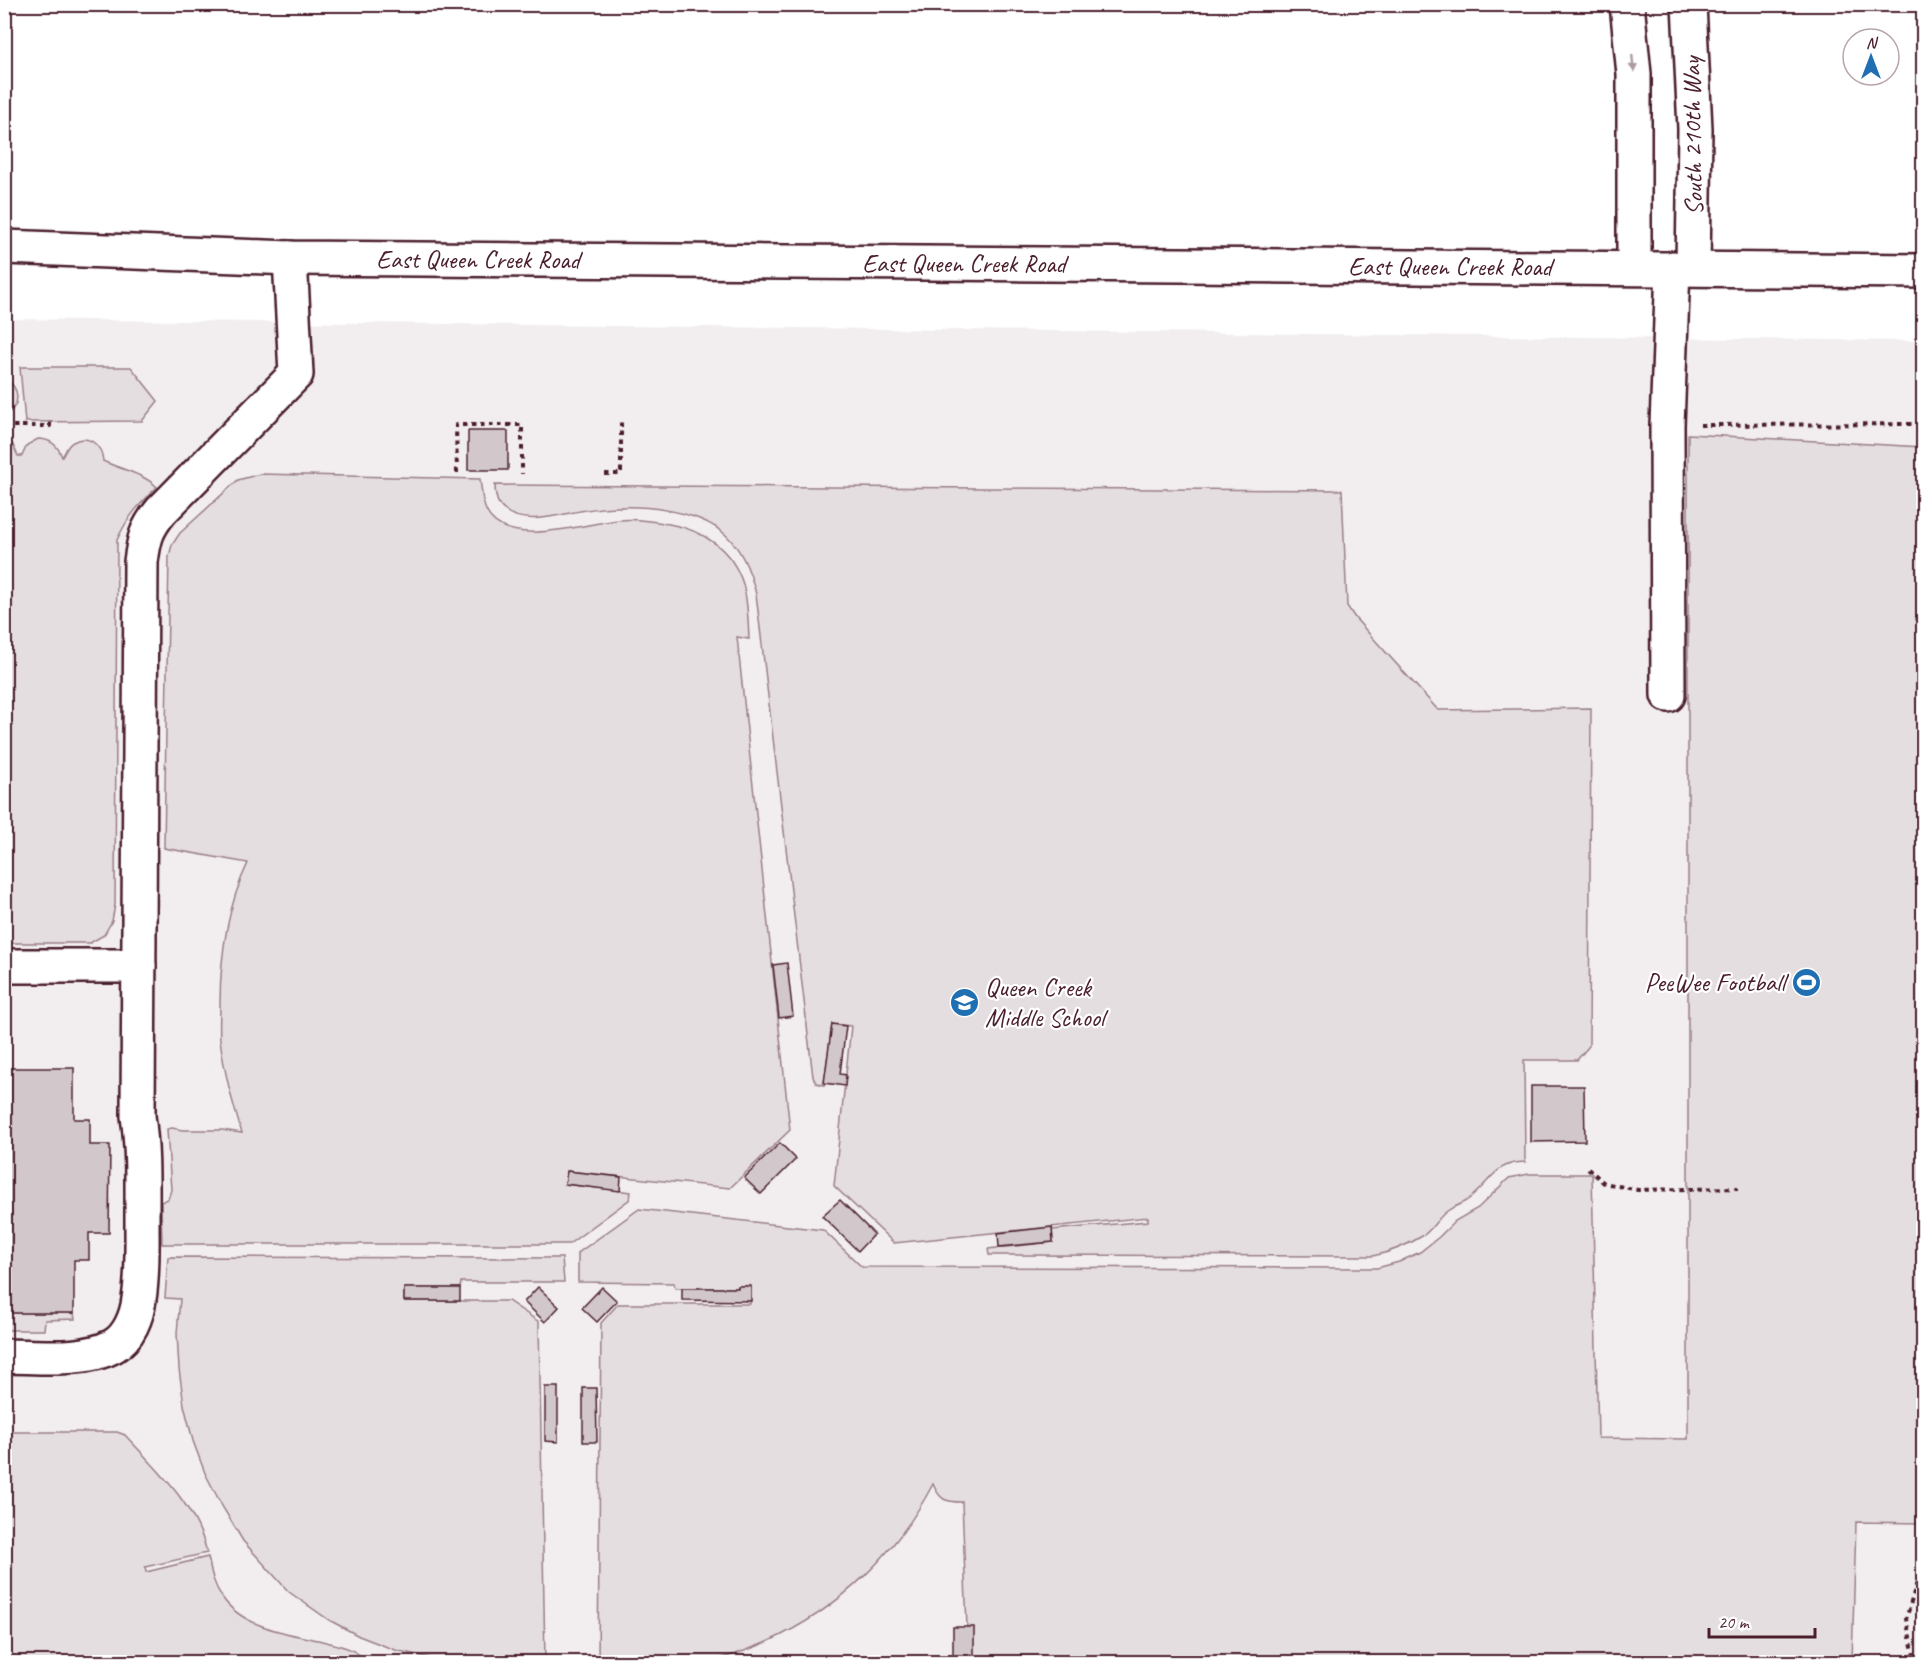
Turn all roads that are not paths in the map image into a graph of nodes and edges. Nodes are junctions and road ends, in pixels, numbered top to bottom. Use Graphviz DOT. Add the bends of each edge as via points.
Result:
graph roads {
  1 [pos="1627,4"];
  2 [pos="1689,4"];
  3 [pos="4,247"];
  4 [pos="290,258"];
  5 [pos="1634,268"];
  6 [pos="1683,268"];
  7 [pos="1923,271"];
  8 [pos="1668,695"];
  9 [pos="4,966"];
  10 [pos="139,966"];
  11 [pos="4,1356"];
  1 -- 5 [label="main road, one-way" via="1634,75"];
  2 -- 6 [label="main road, South 210th Way" via="1695,129"];
  3 -- 4 [label="main road, East Queen Creek Road"];
  4 -- 5 [label="main road, East Queen Creek Road"];
  4 -- 10 [label="main road" via="296,374 161,511 144,539"];
  5 -- 6 [label="main road, East Queen Creek Road"];
  6 -- 7 [label="main road, East Queen Creek Road"];
  6 -- 8 [label="main road, South 210th Way"];
  9 -- 10 [label="main road"];
  10 -- 11 [label="main road" via="142,1272 139,1301 130,1329 115,1345 96,1353"];
}
